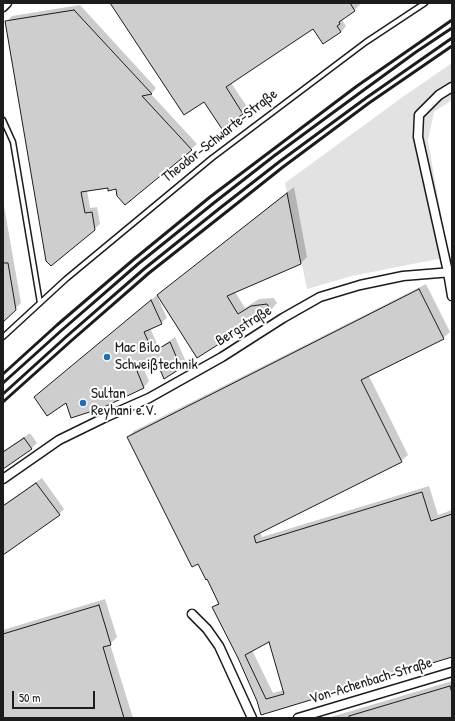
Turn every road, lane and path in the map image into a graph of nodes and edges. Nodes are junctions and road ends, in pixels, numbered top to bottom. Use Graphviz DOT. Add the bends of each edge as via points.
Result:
graph roads {
  1 [pos="8,3"];
  2 [pos="425,3"];
  3 [pos="3,7"];
  4 [pos="452,87"];
  5 [pos="3,120"];
  6 [pos="450,272"];
  7 [pos="452,296"];
  8 [pos="40,303"];
  9 [pos="3,338"];
  10 [pos="3,479"];
  11 [pos="192,614"];
  12 [pos="452,672"];
  13 [pos="252,718"];
  14 [pos="298,718"];
  1 -- 3 [label="street"];
  2 -- 8 [label="lane, Theodor-Schwarte-Straße" via="366,42 212,158"];
  4 -- 6 [label="street" via="439,95 419,115 418,137"];
  5 -- 8 [label="lane" via="13,142"];
  6 -- 7 [label="street"];
  6 -- 10 [label="street, Bergstraße" via="398,277 320,297 149,398 59,440"];
  8 -- 9 [label="lane, Theodor-Schwarte-Straße"];
  11 -- 13 [label="street" via="219,646"];
  12 -- 14 [label="street, Von-Achenbach-Straße"];
}
